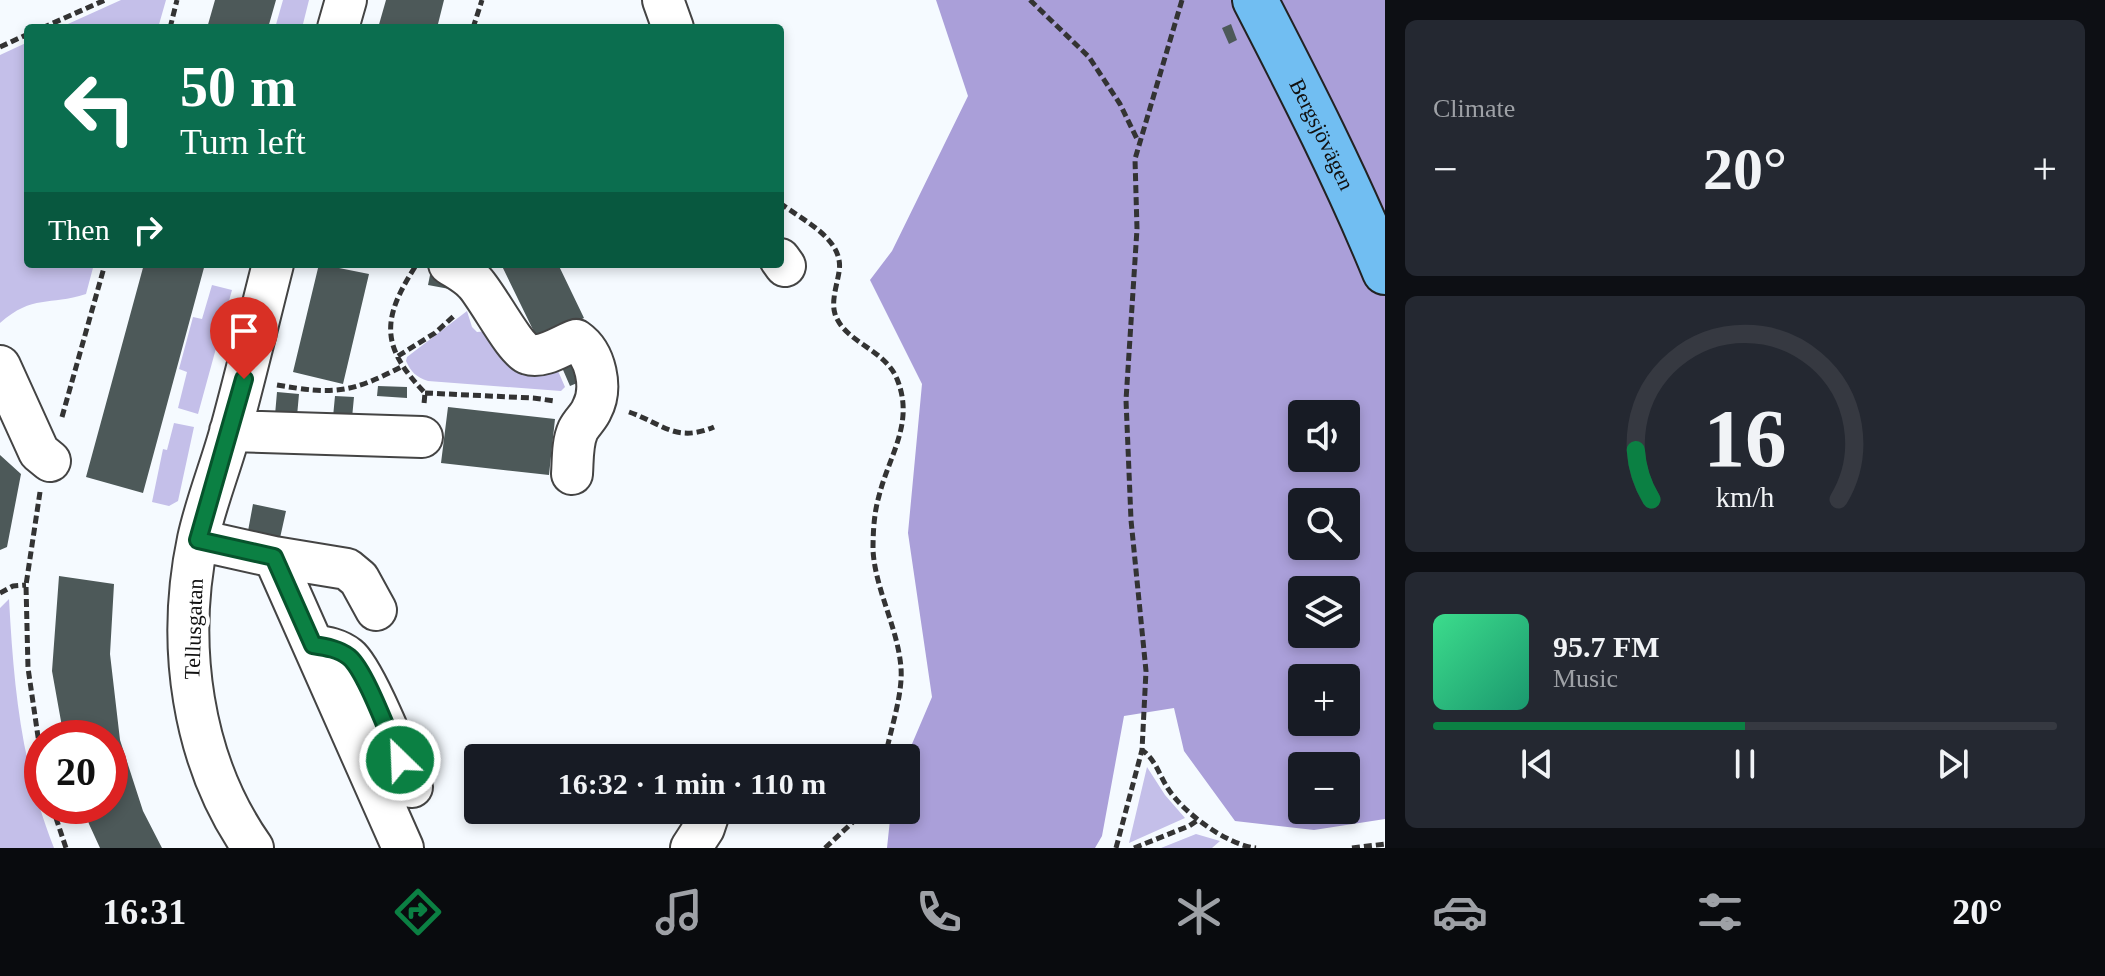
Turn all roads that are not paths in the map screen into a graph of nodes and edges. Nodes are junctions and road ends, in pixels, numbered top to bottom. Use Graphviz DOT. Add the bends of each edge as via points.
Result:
graph roads {
  1 [pos="346,0"];
  2 [pos="663,0"];
  3 [pos="1255,0"];
  4 [pos="339,24"];
  5 [pos="672,24"];
  6 [pos="272,268"];
  7 [pos="455,268"];
  8 [pos="1385,272"];
  9 [pos="0,366"];
  10 [pos="230,431"];
  11 [pos="422,437"];
  12 [pos="50,461"];
  13 [pos="572,474"];
  14 [pos="198,540"];
  15 [pos="274,557"];
  16 [pos="376,610"];
  17 [pos="313,645"];
  18 [pos="412,787"];
  19 [pos="705,824"];
  20 [pos="253,848"];
  21 [pos="403,848"];
  22 [pos="691,848"];
  1 -- 4 [label="street"];
  2 -- 5 [label="street"];
  3 -- 8 [label="main road, Bergsjövägen"];
  6 -- 10 [label="street, Tellusgatan"];
  7 -- 13 [label="street" via="473,280 527,354 540,355 576,340 583,345 598,377 594,407 575,440"];
  9 -- 12 [label="street" via="39,452"];
  10 -- 11 [label="street"];
  10 -- 14 [label="street, Tellusgatan"];
  14 -- 15 [label="street"];
  14 -- 20 [label="street, Tellusgatan" via="188,655 191,693 224,796"];
  15 -- 16 [label="street" via="347,569 359,579"];
  15 -- 17 [label="street"];
  17 -- 18 [label="street" via="351,658"];
  17 -- 21 [label="street"];
  19 -- 22 [label="street"];
}
